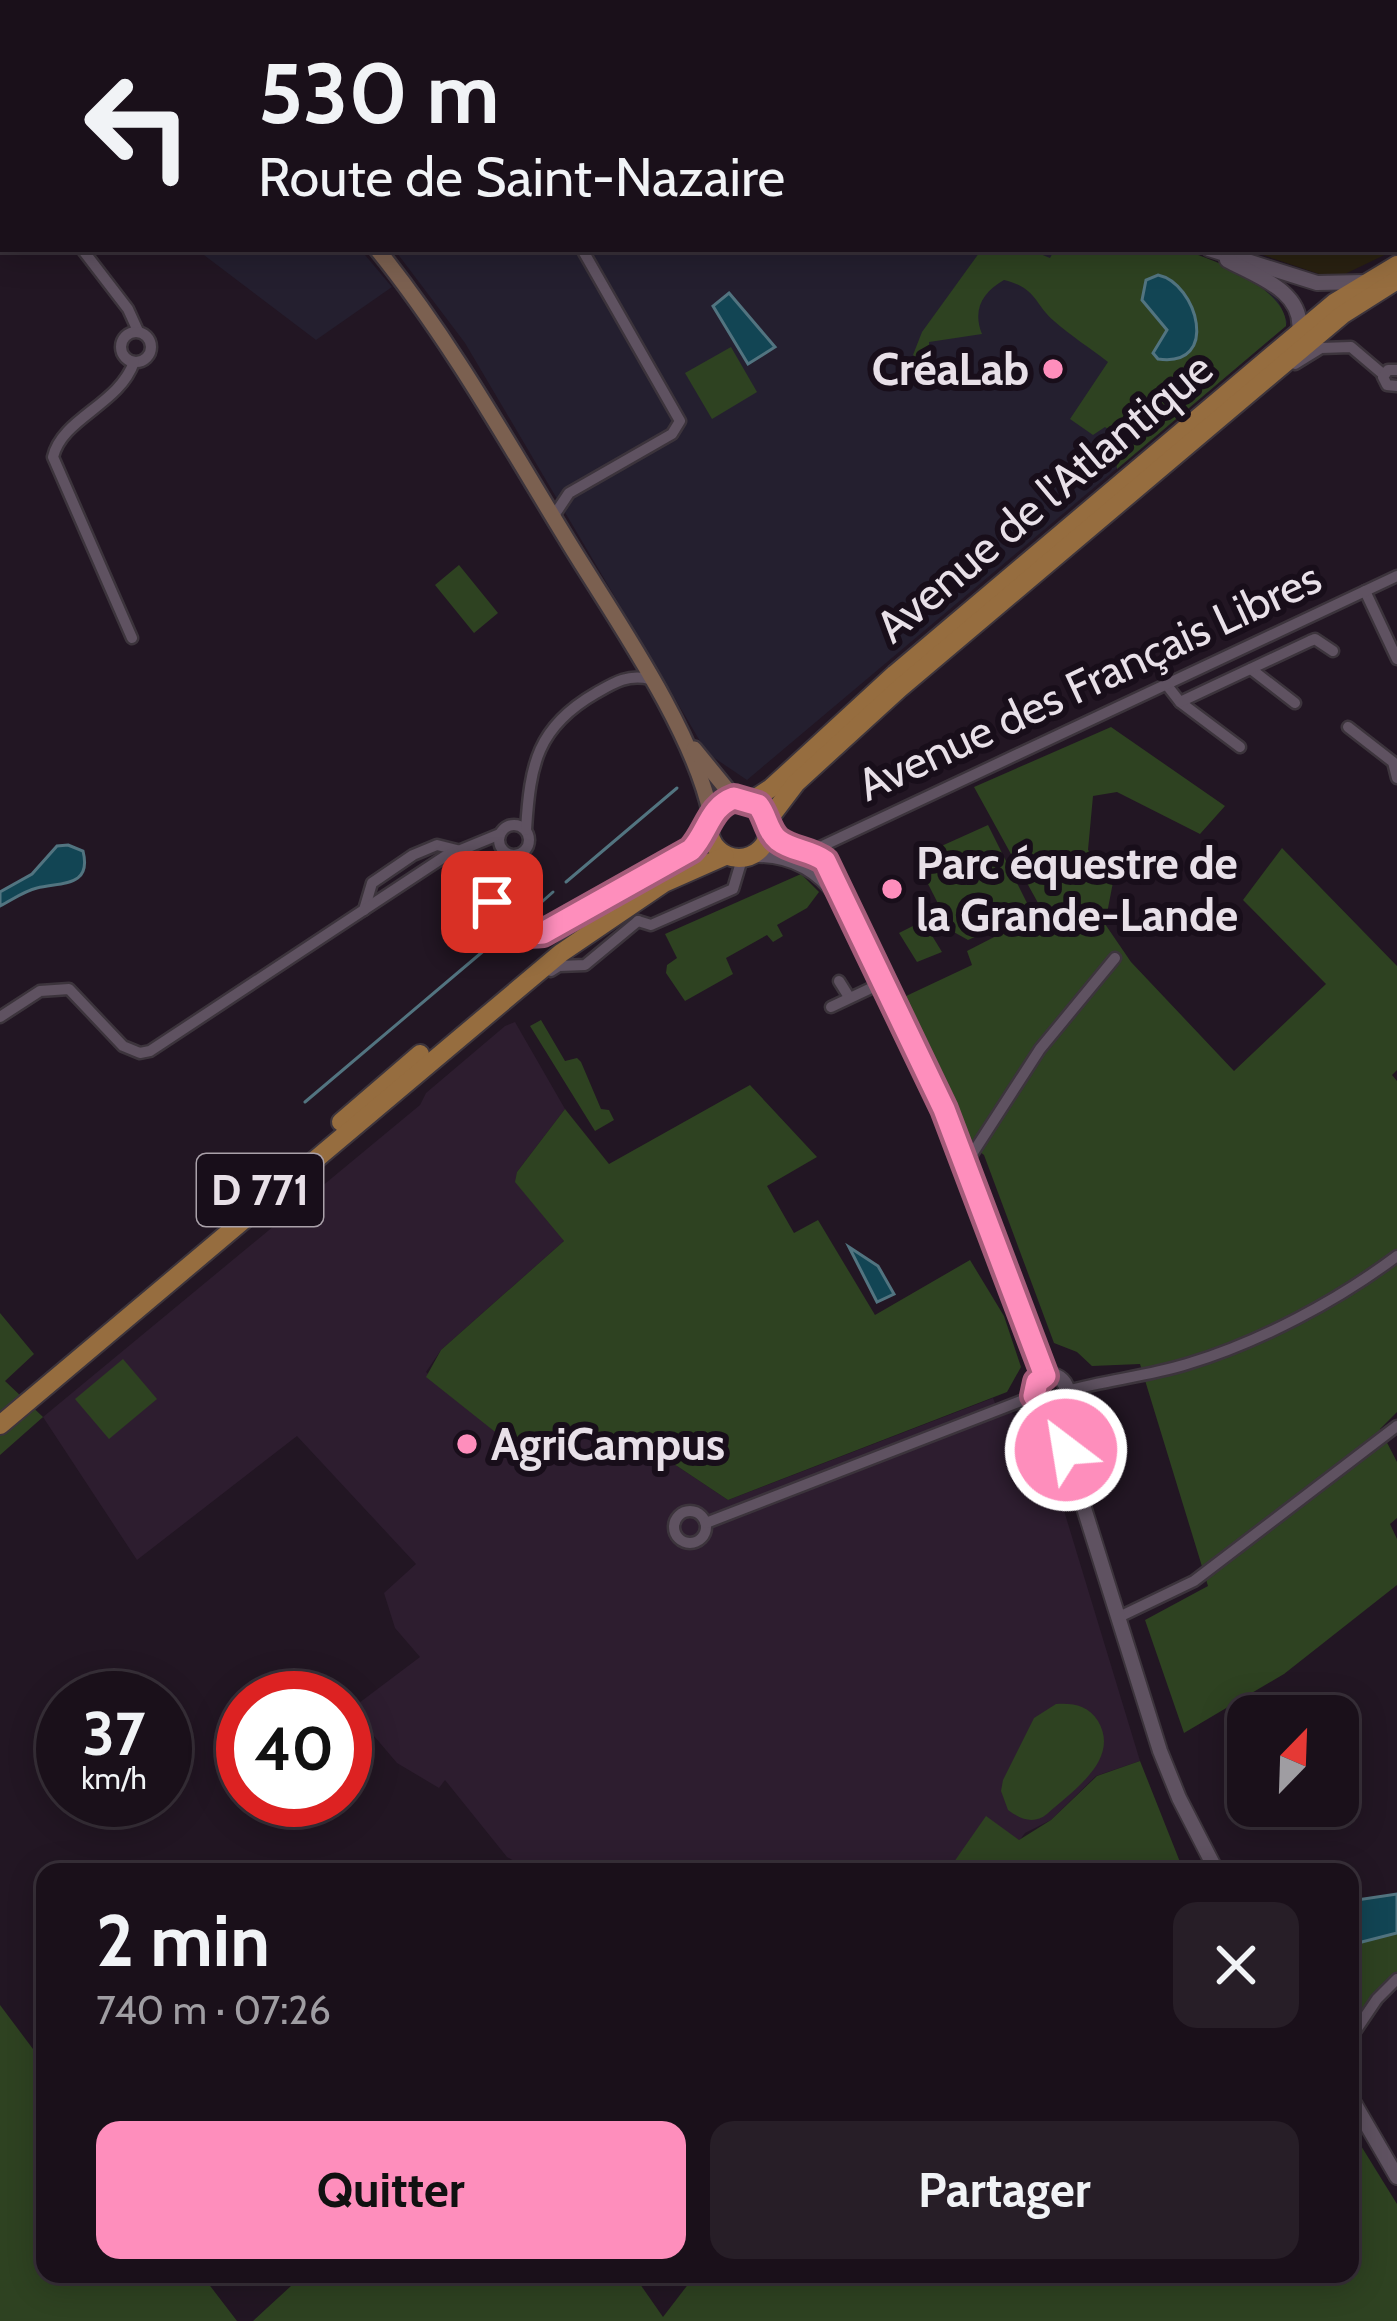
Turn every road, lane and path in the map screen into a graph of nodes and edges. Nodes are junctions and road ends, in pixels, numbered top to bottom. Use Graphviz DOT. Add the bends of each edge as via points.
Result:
graph roads {
  1 [pos="84,252"];
  2 [pos="379,252"];
  3 [pos="584,252"];
  4 [pos="1214,252"];
  5 [pos="1218,252"];
  6 [pos="1397,265"];
  7 [pos="1397,280"];
  8 [pos="1364,282"];
  9 [pos="138,331"];
  10 [pos="1299,332"];
  11 [pos="134,362"];
  12 [pos="1397,370"];
  13 [pos="1384,375"];
  14 [pos="1397,386"];
  15 [pos="1246,394"];
  16 [pos="538,493"];
  17 [pos="569,493"];
  18 [pos="553,517"];
  19 [pos="1397,576"];
  20 [pos="1365,591"];
  21 [pos="1303,620"];
  22 [pos="132,638"];
  23 [pos="1310,641"];
  24 [pos="1334,651"];
  25 [pos="1397,659"];
  26 [pos="1251,669"];
  27 [pos="650,679"];
  28 [pos="1166,684"];
  29 [pos="1180,702"];
  30 [pos="1295,703"];
  31 [pos="677,725"];
  32 [pos="1348,727"];
  33 [pos="1240,747"];
  34 [pos="1397,778"];
  35 [pos="742,799"];
  36 [pos="710,819"];
  37 [pos="769,825"];
  38 [pos="526,830"];
  39 [pos="500,834"];
  40 [pos="460,851"];
  41 [pos="813,851"];
  42 [pos="510,853"];
  43 [pos="740,857"];
  44 [pos="784,858"];
  45 [pos="436,863"];
  46 [pos="659,869"];
  47 [pos="364,910"];
  48 [pos="847,910"];
  49 [pos="636,911"];
  50 [pos="1115,958"];
  51 [pos="838,981"];
  52 [pos="884,982"];
  53 [pos="849,997"];
  54 [pos="832,1007"];
  55 [pos="0,1017"];
  56 [pos="965,1165"];
  57 [pos="1397,1256"];
  58 [pos="1045,1376"];
  59 [pos="1067,1391"];
  60 [pos="1034,1396"];
  61 [pos="1053,1409"];
  62 [pos="0,1411"];
  63 [pos="0,1425"];
  64 [pos="1397,1426"];
  65 [pos="706,1523"];
  66 [pos="1118,1617"];
  67 [pos="1212,1863"];
  68 [pos="1397,1979"];
  69 [pos="1359,2025"];
  70 [pos="1359,2112"];
  71 [pos="1397,2177"];
  1 -- 9 [label="street"];
  2 -- 16 [label="main road"];
  3 -- 17 [label="street" via="680,421 672,434"];
  4 -- 10 [label="street" via="1278,287 1296,308"];
  5 -- 8 [label="street" via="1317,283"];
  6 -- 8 [label="main road, Avenue de l'Atlantique"];
  7 -- 15 [label="main road, Avenue de l'Atlantique"];
  8 -- 10 [label="main road, Avenue de l'Atlantique"];
  9 -- 11 [label="street" via="150,353"];
  9 -- 11 [label="street" via="128,332 120,349"];
  10 -- 35 [label="main road, Avenue de l'Atlantique" via="771,788"];
  11 -- 22 [label="street" via="120,389 64,435 53,457"];
  12 -- 13 [label="street"];
  13 -- 14 [label="street"];
  13 -- 15 [label="street" via="1360,351 1331,346"];
  15 -- 37 [label="main road, Avenue de l'Atlantique" via="900,688 796,783"];
  16 -- 17 [label="street"];
  16 -- 18 [label="main road"];
  17 -- 18 [label="street"];
  18 -- 27 [label="main road"];
  19 -- 20 [label="street, Avenue des Français Libres"];
  20 -- 21 [label="street, Avenue des Français Libres"];
  20 -- 25 [label="street"];
  21 -- 23 [label="street"];
  21 -- 28 [label="street, Avenue des Français Libres"];
  23 -- 24 [label="street"];
  23 -- 26 [label="street"];
  26 -- 29 [label="street"];
  26 -- 30 [label="street"];
  27 -- 31 [label="main road"];
  27 -- 38 [label="street" via="614,682 550,729"];
  28 -- 29 [label="street"];
  28 -- 41 [label="street, Avenue des Français Libres"];
  29 -- 33 [label="street"];
  31 -- 35 [label="main road"];
  31 -- 36 [label="main road"];
  32 -- 34 [label="street" via="1393,762"];
  35 -- 36 [label="main road" via="724,802"];
  35 -- 37 [label="main road"];
  36 -- 43 [label="main road" via="712,842"];
  36 -- 46 [label="main road" via="691,850"];
  37 -- 41 [label="street" via="784,844"];
  37 -- 43 [label="main road" via="765,844"];
  38 -- 39 [label="street" via="515,824"];
  38 -- 42 [label="street" via="528,848"];
  39 -- 40 [label="street"];
  39 -- 42 [label="street"];
  40 -- 45 [label="street"];
  40 -- 47 [label="street" via="437,845 412,854 372,883"];
  41 -- 44 [label="street, Avenue des Français Libres"];
  41 -- 48 [label="street" via="834,875"];
  42 -- 45 [label="street"];
  42 -- 46 [label="street" via="492,902 500,921 525,935 557,926"];
  43 -- 44 [label="street"];
  43 -- 49 [label="main road" via="699,865"];
  43 -- 49 [label="street" via="733,889 651,925"];
  44 -- 48 [label="street" via="821,877"];
  45 -- 47 [label="street"];
  46 -- 62 [label="main road, D 771" via="533,961"];
  47 -- 55 [label="street" via="150,1051 123,1046 69,989 40,991"];
  48 -- 52 [label="street"];
  49 -- 63 [label="main road" via="498,1005"];
  50 -- 56 [label="street" via="1040,1049"];
  51 -- 53 [label="street"];
  52 -- 53 [label="street"];
  52 -- 56 [label="street"];
  53 -- 54 [label="street"];
  56 -- 58 [label="street"];
  57 -- 59 [label="street" via="1256,1337 1187,1364"];
  58 -- 59 [label="street" via="1060,1378"];
  58 -- 60 [label="street"];
  59 -- 61 [label="street"];
  60 -- 61 [label="street"];
  60 -- 65 [label="street"];
  61 -- 66 [label="street"];
  64 -- 66 [label="street" via="1194,1581"];
  66 -- 67 [label="street" via="1160,1751"];
  68 -- 69 [label="street"];
  70 -- 71 [label="street"];
}
